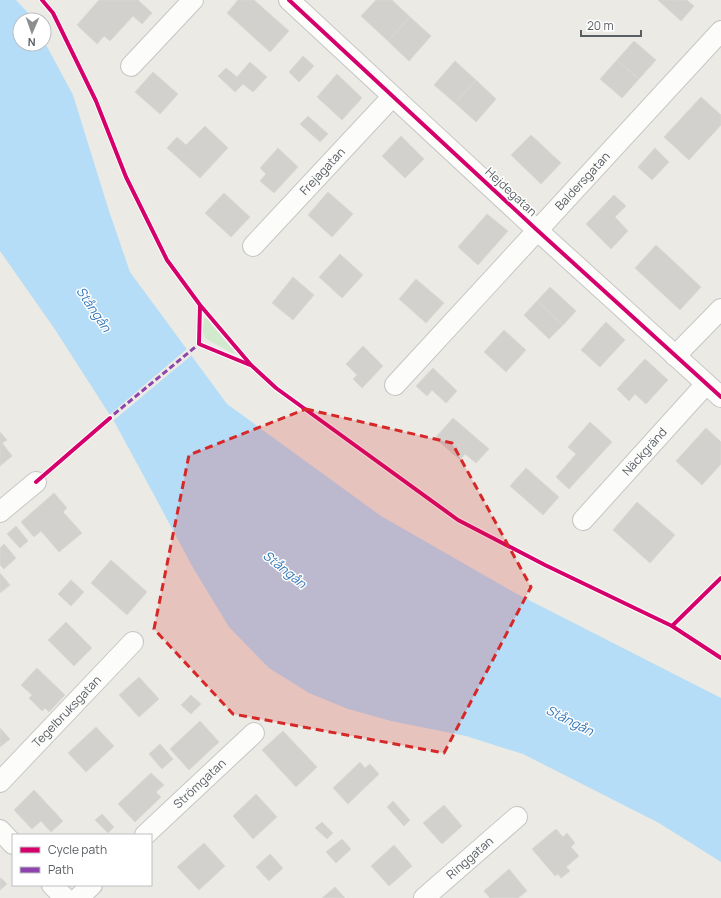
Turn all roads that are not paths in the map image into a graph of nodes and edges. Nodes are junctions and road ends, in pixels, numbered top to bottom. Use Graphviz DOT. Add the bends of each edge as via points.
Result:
graph roads {
  1 [pos="193,0"];
  2 [pos="289,0"];
  3 [pos="721,32"];
  4 [pos="131,66"];
  5 [pos="392,96"];
  6 [pos="537,230"];
  7 [pos="253,246"];
  8 [pos="721,309"];
  9 [pos="675,356"];
  10 [pos="706,384"];
  11 [pos="395,385"];
  12 [pos="721,397"];
  13 [pos="36,482"];
  14 [pos="0,512"];
  15 [pos="583,520"];
  16 [pos="133,642"];
  17 [pos="254,732"];
  18 [pos="0,782"];
  19 [pos="517,817"];
  20 [pos="0,830"];
  21 [pos="146,834"];
  22 [pos="12,843"];
  23 [pos="53,886"];
  24 [pos="91,886"];
  25 [pos="65,898"];
  26 [pos="78,898"];
  27 [pos="424,898"];
  1 -- 4 [label="street"];
  2 -- 5 [label="street, Hejdegatan"];
  3 -- 6 [label="street, Baldersgatan"];
  5 -- 6 [label="street, Hejdegatan"];
  5 -- 7 [label="street, Frejagatan"];
  6 -- 9 [label="street, Hejdegatan"];
  6 -- 11 [label="street, Baldersgatan"];
  8 -- 9 [label="street"];
  9 -- 10 [label="street, Hejdegatan"];
  10 -- 12 [label="street, Hejdegatan"];
  10 -- 15 [label="street, Näckgränd"];
  13 -- 14 [label="street"];
  16 -- 18 [label="street, Tegelbruksgatan"];
  17 -- 21 [label="street, Strömgatan"];
  19 -- 27 [label="street, Ringgatan"];
  20 -- 22 [label="street"];
  23 -- 25 [label="street"];
  24 -- 26 [label="street"];
}
